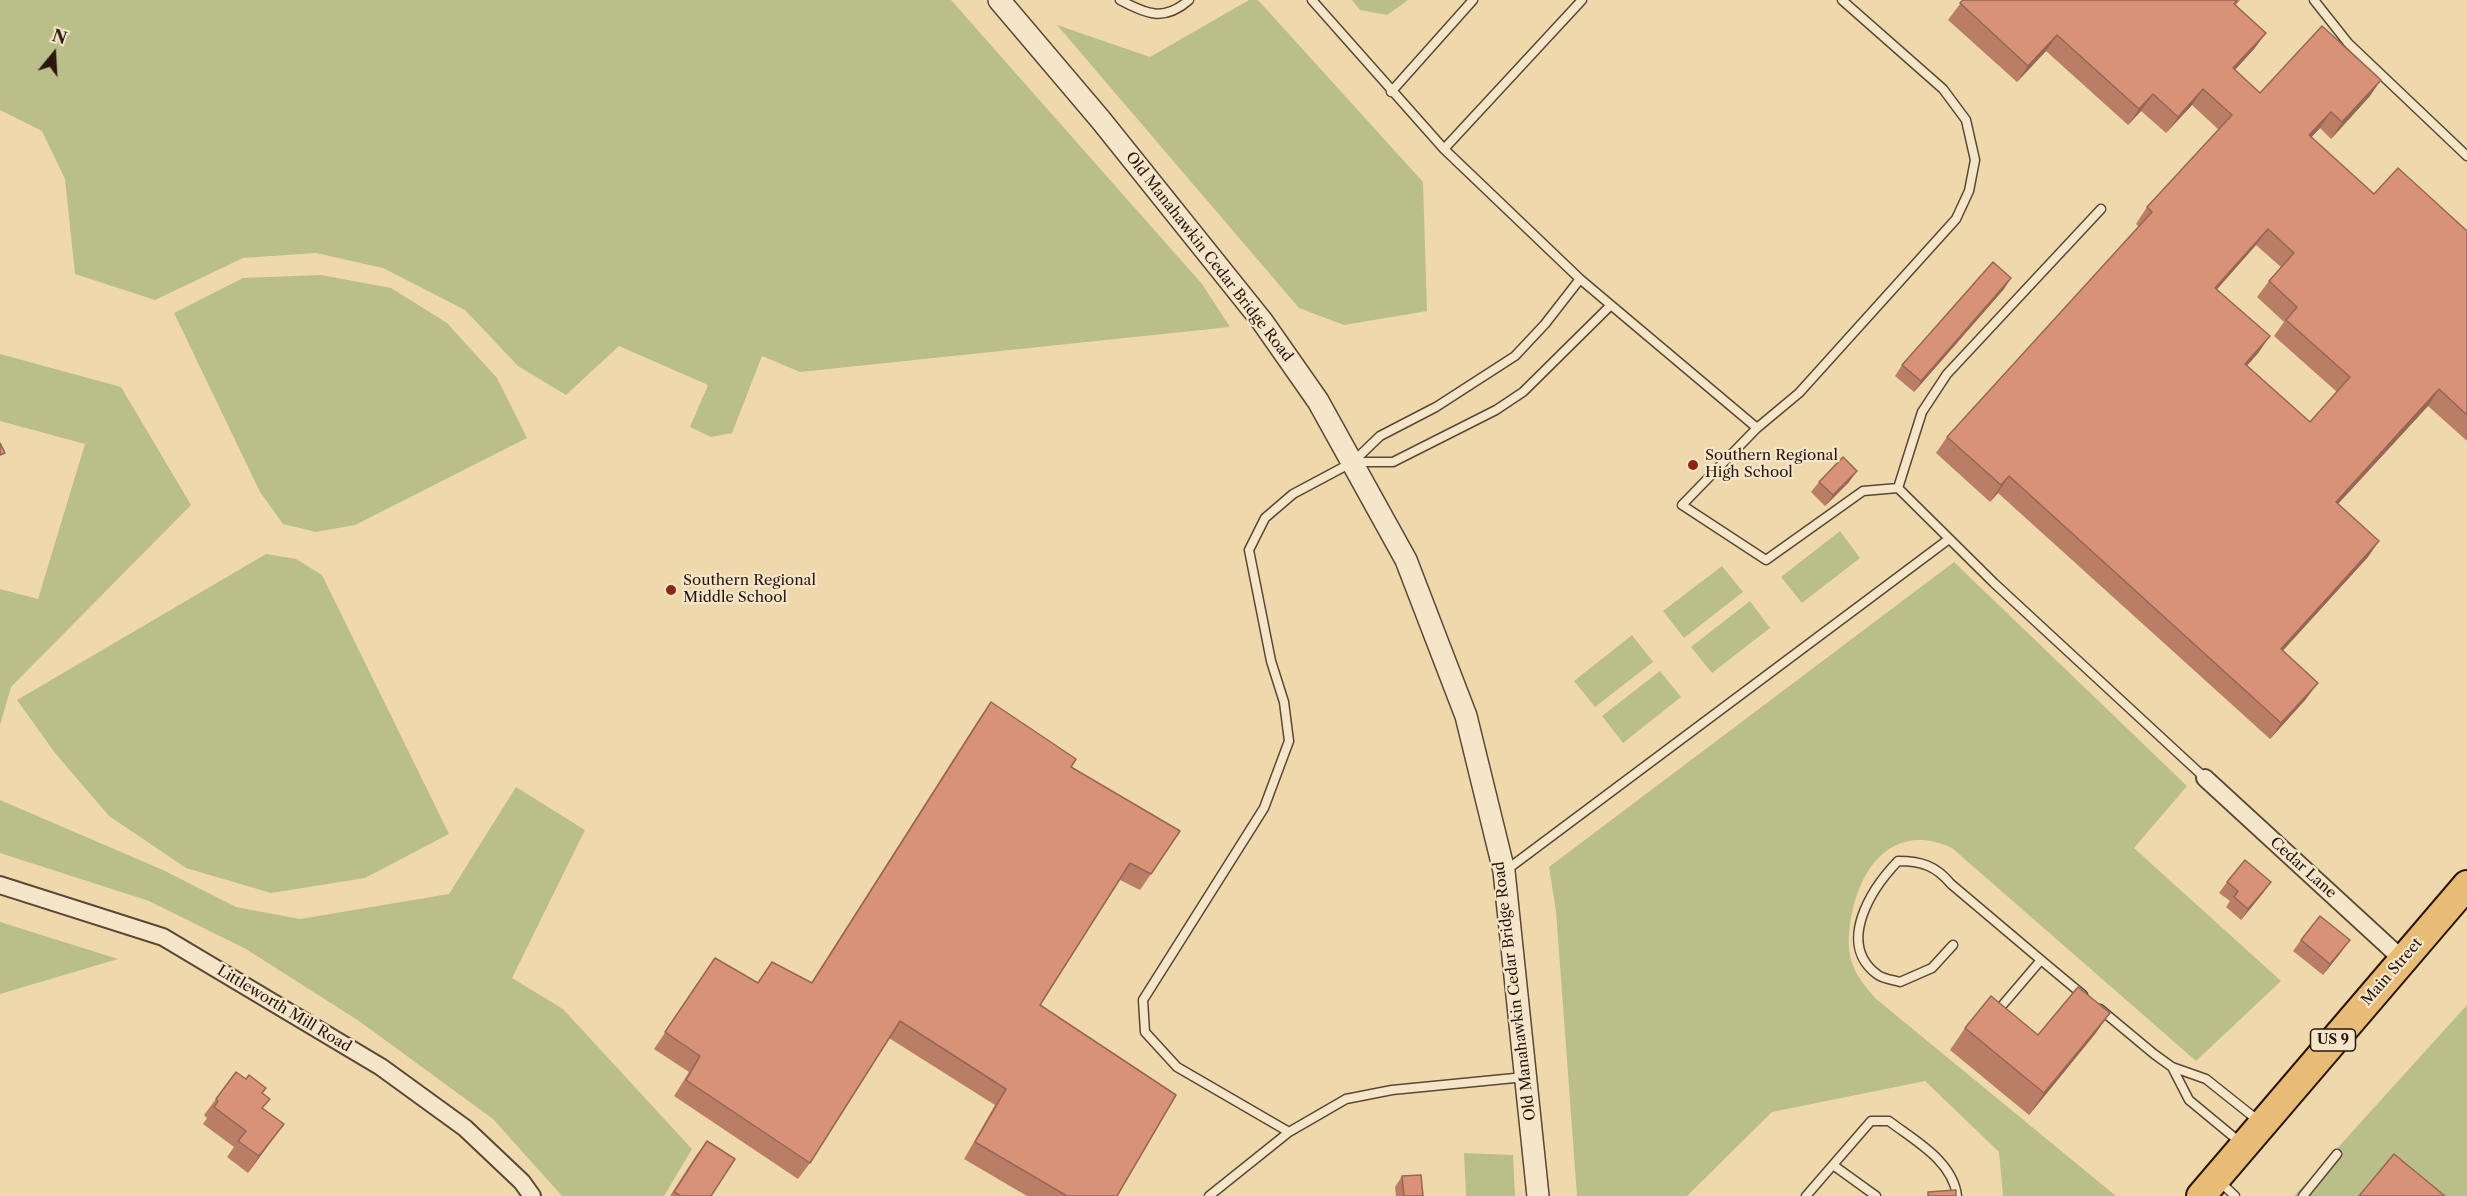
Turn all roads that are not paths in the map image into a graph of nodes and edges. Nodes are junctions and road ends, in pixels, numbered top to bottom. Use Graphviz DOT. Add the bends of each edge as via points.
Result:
graph roads {
  1 [pos="999,0"];
  2 [pos="1120,0"];
  3 [pos="1190,0"];
  4 [pos="1312,0"];
  5 [pos="1473,0"];
  6 [pos="1582,0"];
  7 [pos="1842,0"];
  8 [pos="2314,0"];
  9 [pos="1391,92"];
  10 [pos="1444,149"];
  11 [pos="2467,156"];
  12 [pos="2101,209"];
  13 [pos="1580,279"];
  14 [pos="1611,305"];
  15 [pos="1757,428"];
  16 [pos="1353,462"];
  17 [pos="1898,488"];
  18 [pos="1949,539"];
  19 [pos="2205,778"];
  20 [pos="1504,872"];
  21 [pos="0,885"];
  22 [pos="2467,885"];
  23 [pos="1953,945"];
  24 [pos="2402,959"];
  25 [pos="2041,960"];
  26 [pos="2087,998"];
  27 [pos="2096,1005"];
  28 [pos="2000,1008"];
  29 [pos="2172,1067"];
  30 [pos="1526,1077"];
  31 [pos="2262,1124"];
  32 [pos="1289,1132"];
  33 [pos="2244,1146"];
  34 [pos="2337,1154"];
  35 [pos="1833,1165"];
  36 [pos="2217,1190"];
  37 [pos="532,1196"];
  38 [pos="1209,1196"];
  39 [pos="1538,1196"];
  40 [pos="1806,1196"];
  41 [pos="1876,1196"];
  42 [pos="1957,1196"];
  43 [pos="2303,1196"];
  1 -- 16 [label="street, Old Manahawkin Cedar Bridge Road" via="1262,321 1318,401"];
  2 -- 3 [label="lane" via="1149,14 1176,11"];
  4 -- 9 [label="lane"];
  5 -- 9 [label="lane"];
  6 -- 10 [label="lane"];
  7 -- 15 [label="lane" via="1943,89 1966,120 1975,160 1969,191 1956,219 1799,393"];
  8 -- 11 [label="lane" via="2348,43"];
  9 -- 10 [label="lane"];
  10 -- 13 [label="lane"];
  12 -- 17 [label="lane" via="1947,374 1922,412"];
  13 -- 14 [label="lane"];
  13 -- 16 [label="lane" via="1515,356 1436,407 1380,436"];
  14 -- 15 [label="lane"];
  14 -- 16 [label="lane" via="1523,392 1496,410 1393,462"];
  15 -- 17 [label="lane" via="1682,505 1766,560 1863,491"];
  16 -- 20 [label="street, Old Manahawkin Cedar Bridge Road" via="1406,560 1462,706"];
  16 -- 32 [label="lane" via="1293,494 1266,518 1249,550 1270,661 1284,702 1289,741 1264,808 1143,999 1145,1032 1177,1066"];
  17 -- 18 [label="lane"];
  18 -- 19 [label="lane"];
  18 -- 20 [label="lane"];
  19 -- 24 [label="street, Cedar Lane"];
  20 -- 30 [label="street, Old Manahawkin Cedar Bridge Road"];
  21 -- 37 [label="street, Littleworth Mill Road" via="163,937 381,1067 465,1128"];
  22 -- 24 [label="highway, Main Street / US 9"];
  23 -- 25 [label="lane" via="1932,968 1900,982 1879,976 1871,968 1859,944 1861,919 1878,884 1898,861 1916,861 1940,872"];
  24 -- 31 [label="highway, Main Street / US 9"];
  25 -- 26 [label="lane"];
  25 -- 28 [label="lane"];
  27 -- 29 [label="lane"];
  29 -- 31 [label="lane" via="2206,1078"];
  29 -- 33 [label="lane" via="2189,1100"];
  30 -- 32 [label="lane" via="1392,1090 1347,1099"];
  30 -- 39 [label="street, Old Manahawkin Cedar Bridge Road"];
  31 -- 33 [label="highway, Main Street / US 9"];
  32 -- 38 [label="lane"];
  33 -- 36 [label="highway, Main Street / US 9"];
  34 -- 43 [label="lane"];
  35 -- 40 [label="lane"];
  35 -- 41 [label="lane"];
  35 -- 42 [label="lane" via="1871,1122 1889,1121 1941,1161 1955,1183"];
}
